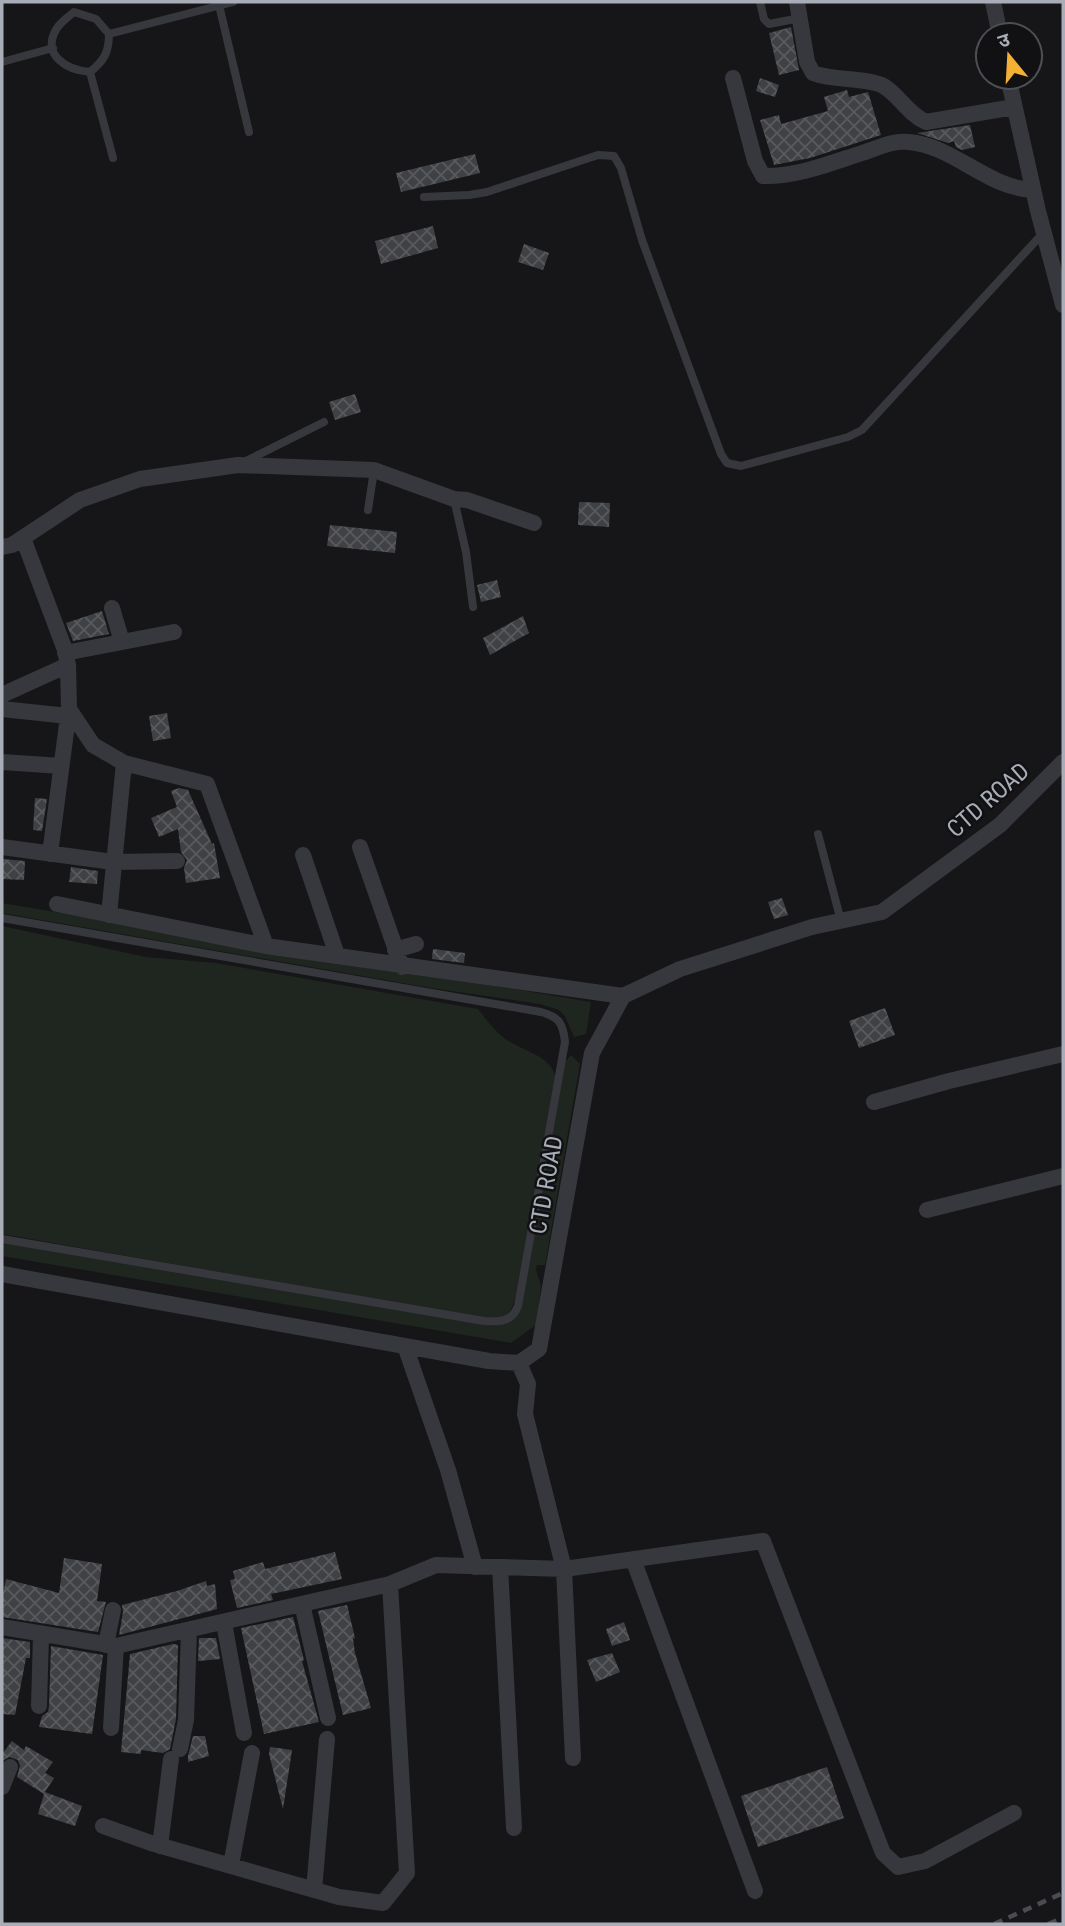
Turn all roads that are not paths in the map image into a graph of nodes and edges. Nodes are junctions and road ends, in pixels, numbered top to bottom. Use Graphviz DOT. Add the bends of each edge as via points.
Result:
graph roads {
  1 [pos="71,2"];
  2 [pos="233,2"];
  3 [pos="760,2"];
  4 [pos="993,2"];
  5 [pos="219,5"];
  6 [pos="799,10"];
  7 [pos="74,12"];
  8 [pos="997,21"];
  9 [pos="109,34"];
  10 [pos="53,48"];
  11 [pos="2,62"];
  12 [pos="90,72"];
  13 [pos="733,79"];
  14 [pos="1011,91"];
  15 [pos="1014,107"];
  16 [pos="249,132"];
  17 [pos="113,159"];
  18 [pos="1033,190"];
  19 [pos="424,197"];
  20 [pos="1044,232"];
  21 [pos="1063,305"];
  22 [pos="324,422"];
  23 [pos="238,465"];
  24 [pos="374,470"];
  25 [pos="454,499"];
  26 [pos="368,510"];
  27 [pos="534,523"];
  28 [pos="23,538"];
  29 [pos="2,547"];
  30 [pos="473,607"];
  31 [pos="112,608"];
  32 [pos="174,632"];
  33 [pos="122,642"];
  34 [pos="67,659"];
  35 [pos="2,695"];
  36 [pos="2,709"];
  37 [pos="68,712"];
  38 [pos="2,762"];
  39 [pos="1063,762"];
  40 [pos="124,763"];
  41 [pos="61,766"];
  42 [pos="818,834"];
  43 [pos="2,847"];
  44 [pos="360,847"];
  45 [pos="50,854"];
  46 [pos="303,855"];
  47 [pos="177,861"];
  48 [pos="113,862"];
  49 [pos="57,904"];
  50 [pos="109,915"];
  51 [pos="2,918"];
  52 [pos="841,921"];
  53 [pos="416,944"];
  54 [pos="266,946"];
  55 [pos="395,950"];
  56 [pos="337,955"];
  57 [pos="402,967"];
  58 [pos="623,996"];
  59 [pos="1063,1054"];
  60 [pos="874,1102"];
  61 [pos="1063,1176"];
  62 [pos="927,1210"];
  63 [pos="2,1239"];
  64 [pos="2,1274"];
  65 [pos="405,1346"];
  66 [pos="519,1363"];
  67 [pos="632,1559"];
  68 [pos="475,1567"];
  69 [pos="500,1567"];
  70 [pos="564,1569"];
  71 [pos="390,1584"];
  72 [pos="302,1605"];
  73 [pos="113,1610"];
  74 [pos="224,1623"];
  75 [pos="2,1627"];
  76 [pos="189,1630"];
  77 [pos="41,1635"];
  78 [pos="111,1646"];
  79 [pos="39,1706"];
  80 [pos="328,1718"];
  81 [pos="111,1728"];
  82 [pos="244,1733"];
  83 [pos="327,1739"];
  84 [pos="252,1753"];
  85 [pos="573,1758"];
  86 [pos="10,1767"];
  87 [pos="2,1787"];
  88 [pos="1014,1813"];
  89 [pos="103,1826"];
  90 [pos="514,1828"];
  91 [pos="160,1846"];
  92 [pos="231,1865"];
  93 [pos="314,1890"];
  94 [pos="755,1891"];
  1 -- 7 [label="lane"];
  2 -- 5 [label="lane"];
  3 -- 6 [label="lane" via="769,24"];
  4 -- 8 [label="street"];
  5 -- 9 [label="lane"];
  5 -- 16 [label="lane"];
  6 -- 15 [label="street" via="813,73 877,83 913,117 926,122"];
  7 -- 9 [label="lane" via="96,19"];
  7 -- 10 [label="lane" via="57,28"];
  9 -- 12 [label="lane" via="105,58"];
  10 -- 11 [label="lane"];
  10 -- 12 [label="lane" via="66,67"];
  12 -- 17 [label="lane"];
  13 -- 18 [label="street" via="763,176 827,164 897,141 927,145 1000,183"];
  14 -- 15 [label="street"];
  15 -- 18 [label="street"];
  18 -- 20 [label="street"];
  19 -- 20 [label="lane" via="487,192 598,155 614,156 721,454 727,463 741,466 841,440 862,430"];
  20 -- 21 [label="street"];
  22 -- 23 [label="lane"];
  23 -- 24 [label="street"];
  23 -- 28 [label="street" via="151,478 80,500"];
  24 -- 25 [label="street"];
  24 -- 26 [label="lane"];
  25 -- 27 [label="street"];
  25 -- 30 [label="lane"];
  28 -- 29 [label="street"];
  28 -- 34 [label="street"];
  31 -- 33 [label="street"];
  32 -- 33 [label="street"];
  33 -- 34 [label="street"];
  34 -- 35 [label="street"];
  34 -- 37 [label="street"];
  36 -- 37 [label="street"];
  37 -- 40 [label="street" via="93,746"];
  37 -- 41 [label="street"];
  38 -- 41 [label="street"];
  39 -- 52 [label="street, CTD ROAD" via="1000,825 882,912"];
  40 -- 48 [label="street"];
  40 -- 54 [label="street" via="207,784"];
  41 -- 45 [label="street"];
  42 -- 52 [label="lane"];
  43 -- 45 [label="street"];
  44 -- 55 [label="street"];
  45 -- 48 [label="street"];
  46 -- 56 [label="street"];
  47 -- 48 [label="street"];
  48 -- 50 [label="street"];
  49 -- 50 [label="street"];
  50 -- 54 [label="street"];
  51 -- 63 [label="lane" via="541,1012 559,1019 568,1045 518,1306 511,1318 503,1321"];
  52 -- 58 [label="street, CTD ROAD" via="680,969"];
  53 -- 55 [label="street"];
  54 -- 56 [label="street"];
  55 -- 57 [label="street"];
  56 -- 57 [label="street"];
  57 -- 58 [label="street"];
  58 -- 66 [label="street, CTD ROAD" via="592,1053 539,1349"];
  59 -- 60 [label="street"];
  61 -- 62 [label="street"];
  64 -- 65 [label="street"];
  65 -- 66 [label="street"];
  65 -- 68 [label="street" via="448,1470"];
  66 -- 70 [label="street" via="528,1384 525,1414"];
  67 -- 70 [label="street"];
  67 -- 88 [label="street" via="763,1541 883,1853 898,1867 925,1861"];
  67 -- 94 [label="street"];
  68 -- 69 [label="street"];
  68 -- 71 [label="street" via="436,1565"];
  69 -- 70 [label="street"];
  69 -- 90 [label="street"];
  70 -- 85 [label="street"];
  71 -- 72 [label="street"];
  71 -- 93 [label="street" via="407,1873 383,1903"];
  72 -- 74 [label="street"];
  72 -- 80 [label="street"];
  73 -- 78 [label="street"];
  74 -- 76 [label="street"];
  74 -- 82 [label="street"];
  75 -- 77 [label="street"];
  76 -- 78 [label="street"];
  76 -- 91 [label="street" via="186,1720 175,1754"];
  77 -- 78 [label="street"];
  77 -- 79 [label="street"];
  78 -- 81 [label="street"];
  83 -- 93 [label="street"];
  84 -- 92 [label="street"];
  86 -- 87 [label="street"];
  89 -- 91 [label="street"];
  91 -- 92 [label="street"];
  92 -- 93 [label="street"];
}
